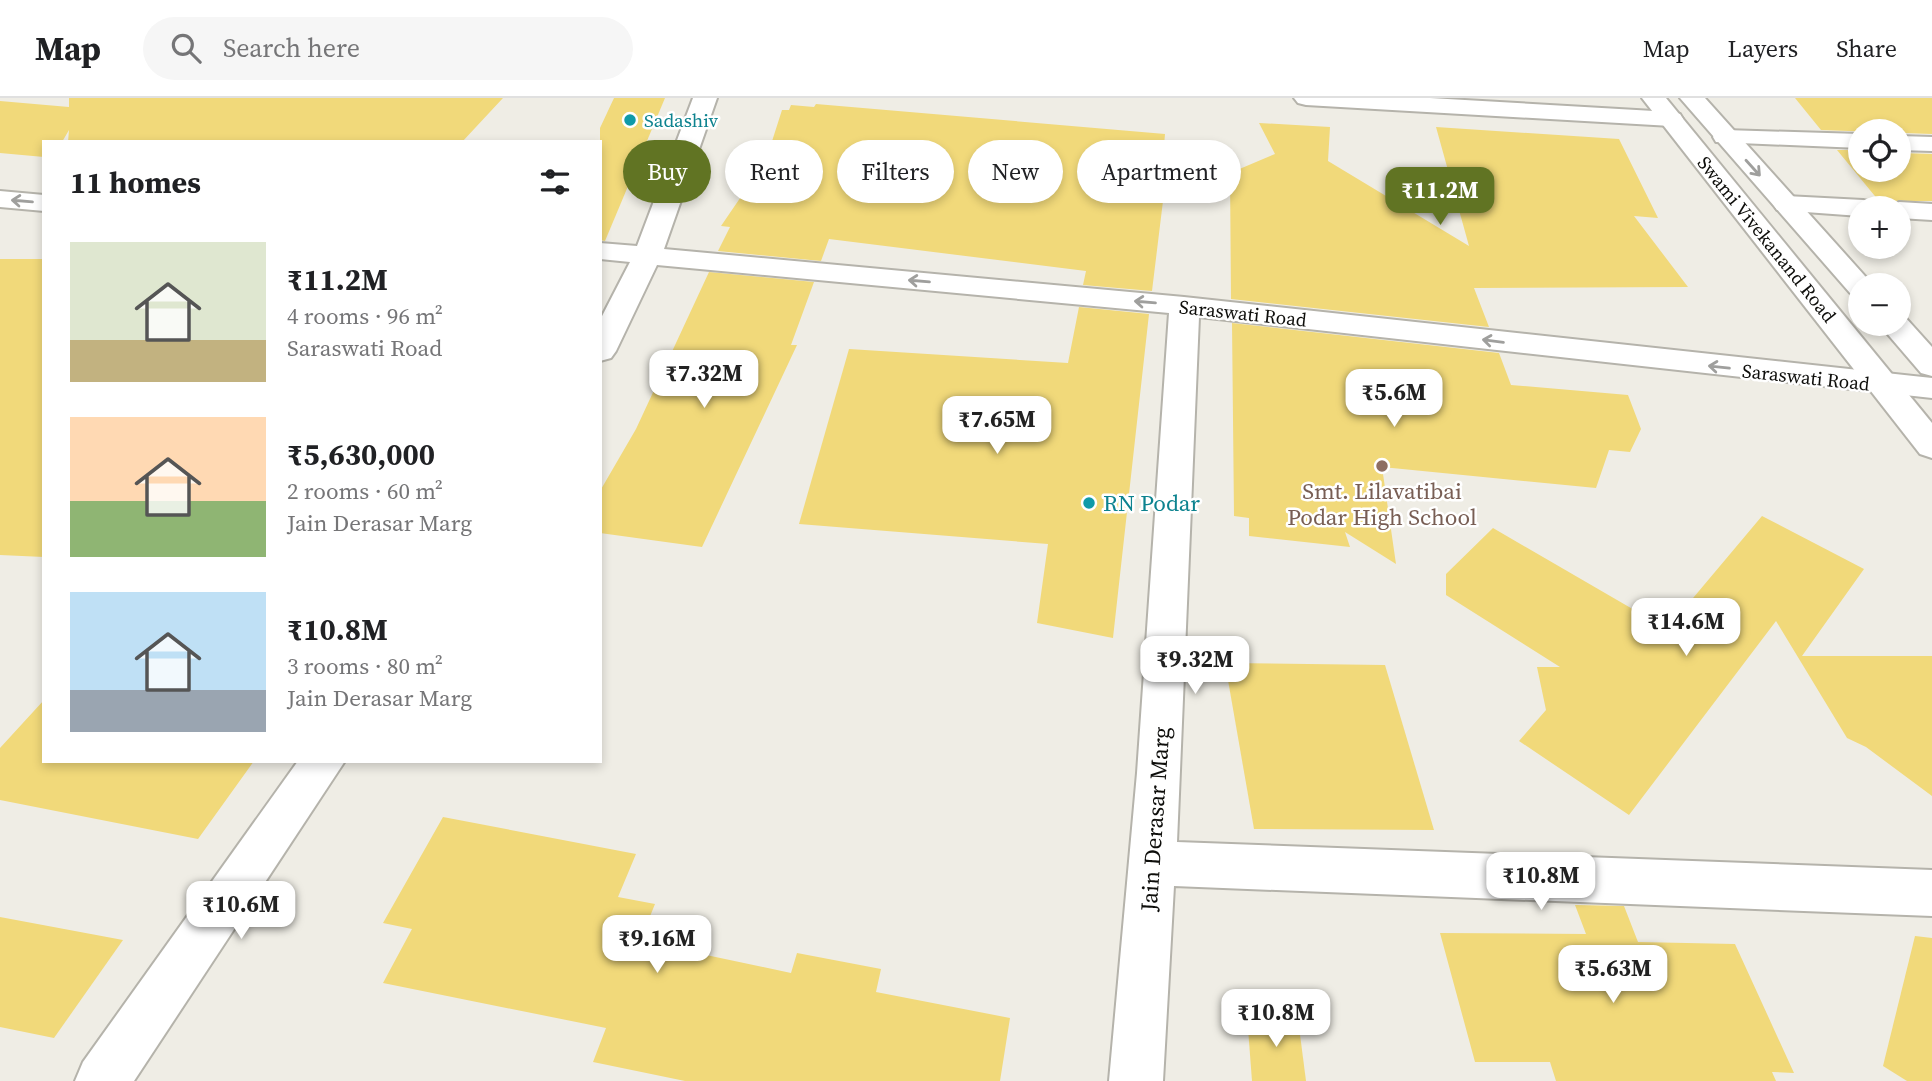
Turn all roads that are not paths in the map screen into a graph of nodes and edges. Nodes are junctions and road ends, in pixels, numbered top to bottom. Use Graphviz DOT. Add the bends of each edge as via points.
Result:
graph roads {
  1 [pos="705,98"];
  2 [pos="1306,98"];
  3 [pos="1692,98"];
  4 [pos="1409,101"];
  5 [pos="1525,104"];
  6 [pos="1662,108"];
  7 [pos="1725,137"];
  8 [pos="1848,141"];
  9 [pos="1911,143"];
  10 [pos="1932,144"];
  11 [pos="0,200"];
  12 [pos="42,203"];
  13 [pos="1786,204"];
  14 [pos="1848,207"];
  15 [pos="1911,211"];
  16 [pos="1932,212"];
  17 [pos="602,251"];
  18 [pos="648,255"];
  19 [pos="1848,273"];
  20 [pos="1184,306"];
  21 [pos="1905,336"];
  22 [pos="602,347"];
  23 [pos="1932,366"];
  24 [pos="1884,385"];
  25 [pos="1932,388"];
  26 [pos="1932,446"];
  27 [pos="322,763"];
  28 [pos="1153,863"];
  29 [pos="1932,893"];
  30 [pos="102,1081"];
  31 [pos="1136,1081"];
  1 -- 18 [label="street"];
  2 -- 4 [label="street"];
  3 -- 7 [label="street, Swami Vivekanand Road"];
  4 -- 5 [label="street"];
  5 -- 6 [label="street"];
  6 -- 24 [label="street, Swami Vivekanand Road"];
  7 -- 8 [label="street"];
  7 -- 13 [label="street, Swami Vivekanand Road, one-way"];
  9 -- 10 [label="street"];
  12 -- 11 [label="street, one-way"];
  13 -- 14 [label="street"];
  13 -- 19 [label="street, Swami Vivekanand Road"];
  15 -- 16 [label="street"];
  17 -- 18 [label="street, Saraswati Road"];
  20 -- 18 [label="street, Saraswati Road, one-way"];
  18 -- 22 [label="street"];
  24 -- 20 [label="street, Saraswati Road, one-way"];
  20 -- 28 [label="street, Jain Derasar Marg"];
  21 -- 23 [label="street"];
  24 -- 25 [label="street, Saraswati Road"];
  24 -- 26 [label="street, Swami Vivekanand Road"];
  27 -- 30 [label="street"];
  28 -- 29 [label="street"];
  28 -- 31 [label="street, Jain Derasar Marg"];
}
